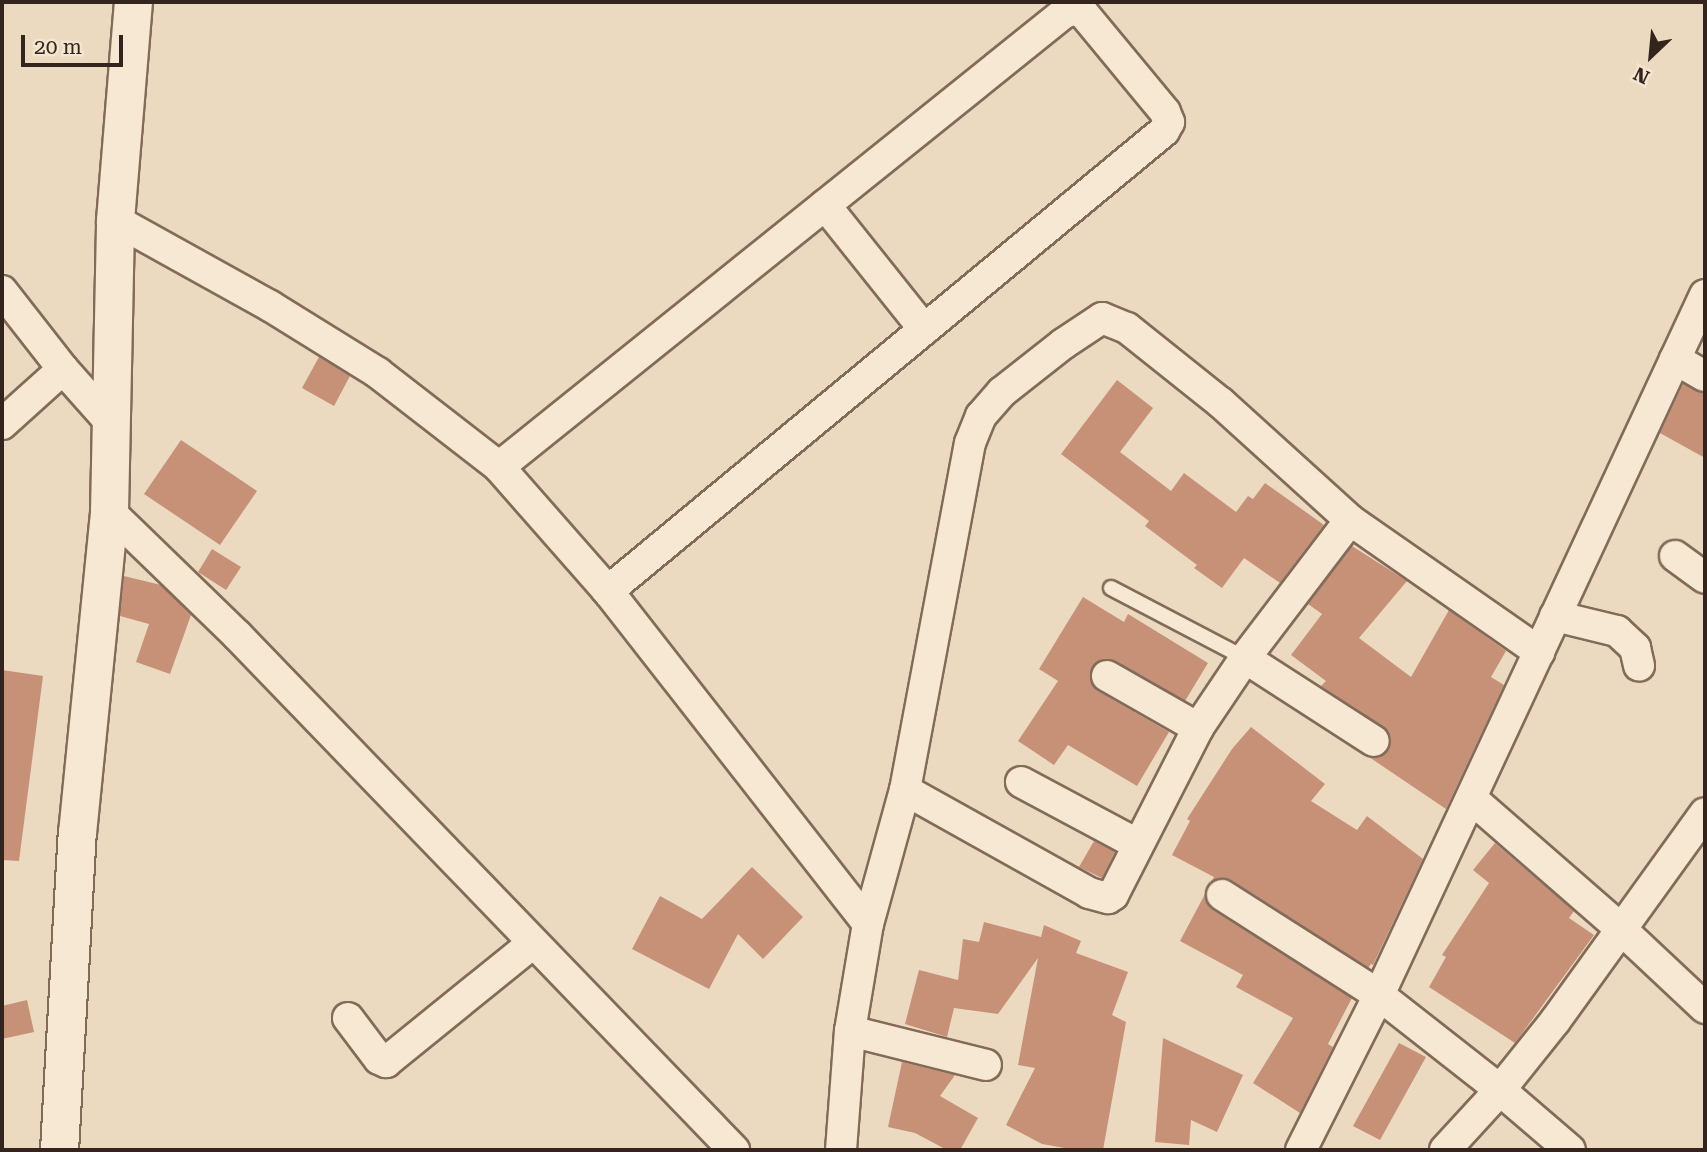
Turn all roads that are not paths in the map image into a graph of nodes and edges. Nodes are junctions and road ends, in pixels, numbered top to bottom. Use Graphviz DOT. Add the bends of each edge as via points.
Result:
graph roads {
  1 [pos="133,2"];
  2 [pos="825,205"];
  3 [pos="116,220"];
  4 [pos="2,291"];
  5 [pos="1705,295"];
  6 [pos="924,329"];
  7 [pos="1675,359"];
  8 [pos="63,369"];
  9 [pos="1705,376"];
  10 [pos="111,423"];
  11 [pos="2,424"];
  12 [pos="499,467"];
  13 [pos="109,511"];
  14 [pos="1350,520"];
  15 [pos="1675,556"];
  16 [pos="1705,578"];
  17 [pos="1111,588"];
  18 [pos="608,590"];
  19 [pos="1555,616"];
  20 [pos="1539,652"];
  21 [pos="1245,658"];
  22 [pos="1639,666"];
  23 [pos="1107,676"];
  24 [pos="1198,728"];
  25 [pos="1374,741"];
  26 [pos="1021,782"];
  27 [pos="905,790"];
  28 [pos="1472,799"];
  29 [pos="1705,813"];
  30 [pos="1137,844"];
  31 [pos="1222,895"];
  32 [pos="868,924"];
  33 [pos="1622,930"];
  34 [pos="533,943"];
  35 [pos="1379,995"];
  36 [pos="1705,1008"];
  37 [pos="348,1018"];
  38 [pos="850,1031"];
  39 [pos="986,1065"];
  40 [pos="1500,1090"];
  41 [pos="60,1150"];
  42 [pos="734,1150"];
  43 [pos="841,1150"];
  44 [pos="1301,1150"];
  45 [pos="1445,1150"];
  46 [pos="1570,1150"];
  1 -- 3 [label="street"];
  2 -- 6 [label="street"];
  2 -- 6 [label="street" via="1074,9 1084,14 1166,112 1169,122 1164,131"];
  2 -- 12 [label="street"];
  3 -- 10 [label="street"];
  3 -- 12 [label="street" via="379,373"];
  4 -- 8 [label="street"];
  5 -- 7 [label="street"];
  6 -- 18 [label="street"];
  7 -- 9 [label="street"];
  7 -- 19 [label="street"];
  8 -- 10 [label="street"];
  8 -- 11 [label="street"];
  10 -- 13 [label="street"];
  12 -- 18 [label="street"];
  13 -- 34 [label="street" via="237,635"];
  13 -- 41 [label="street" via="77,833"];
  14 -- 20 [label="street"];
  14 -- 21 [label="street"];
  14 -- 27 [label="street" via="1221,403 1127,328 1102,318 1093,323 1002,392 981,416 970,443"];
  15 -- 16 [label="street"];
  17 -- 21 [label="lane"];
  18 -- 32 [label="street"];
  19 -- 20 [label="street"];
  19 -- 22 [label="street" via="1617,631 1635,648"];
  20 -- 28 [label="street"];
  21 -- 24 [label="street"];
  21 -- 25 [label="street"];
  23 -- 24 [label="street"];
  24 -- 30 [label="street"];
  26 -- 30 [label="street"];
  27 -- 30 [label="street" via="1102,898 1113,895"];
  27 -- 32 [label="street"];
  28 -- 33 [label="street"];
  28 -- 35 [label="street"];
  29 -- 33 [label="street"];
  31 -- 35 [label="street"];
  32 -- 38 [label="street"];
  33 -- 36 [label="street"];
  33 -- 40 [label="street"];
  34 -- 37 [label="street" via="386,1062"];
  34 -- 42 [label="street"];
  35 -- 40 [label="street"];
  35 -- 44 [label="street"];
  38 -- 39 [label="street"];
  38 -- 43 [label="street"];
  40 -- 45 [label="street"];
  40 -- 46 [label="street"];
}
